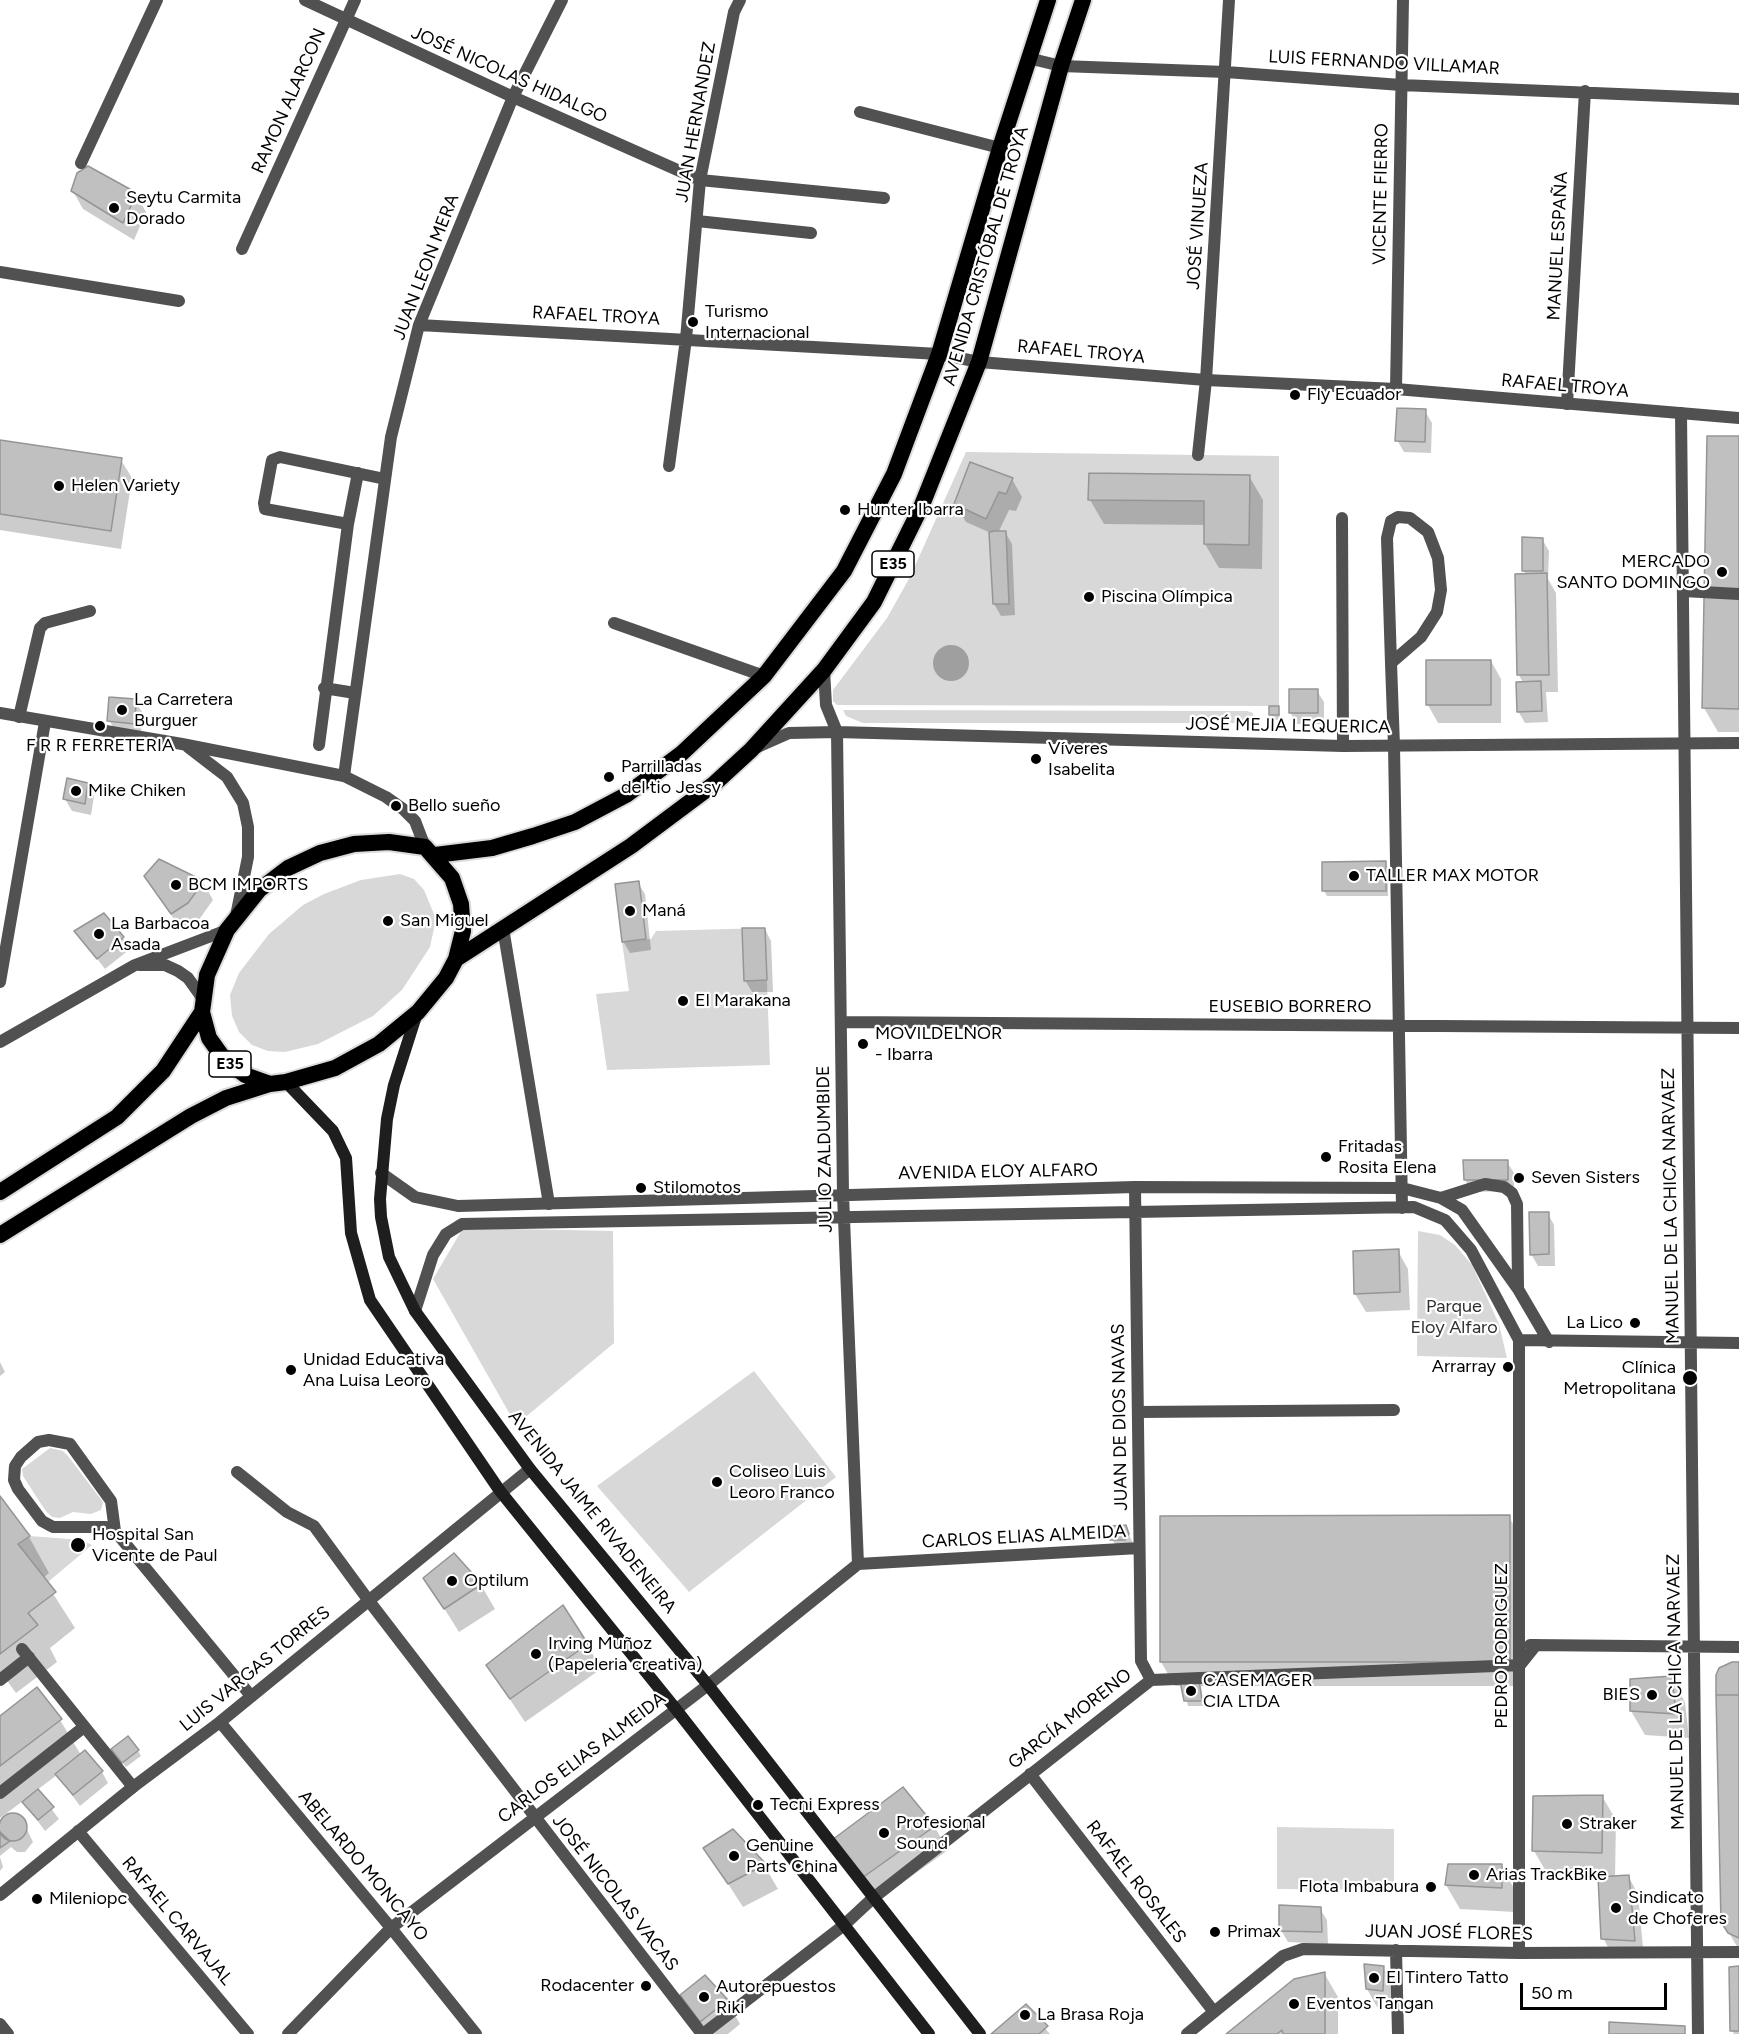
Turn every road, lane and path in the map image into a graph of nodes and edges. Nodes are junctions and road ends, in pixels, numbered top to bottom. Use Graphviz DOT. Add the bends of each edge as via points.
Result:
graph roads {
  1 [pos="157,0"];
  2 [pos="305,0"];
  3 [pos="356,0"];
  4 [pos="562,0"];
  5 [pos="740,0"];
  6 [pos="1048,0"];
  7 [pos="1083,0"];
  8 [pos="1229,0"];
  9 [pos="1403,0"];
  10 [pos="346,20"];
  11 [pos="1028,58"];
  12 [pos="1061,66"];
  13 [pos="1226,72"];
  14 [pos="1401,85"];
  15 [pos="1585,91"];
  16 [pos="513,97"];
  17 [pos="1739,99"];
  18 [pos="860,112"];
  19 [pos="1000,148"];
  20 [pos="81,163"];
  21 [pos="700,180"];
  22 [pos="884,198"];
  23 [pos="697,221"];
  24 [pos="811,233"];
  25 [pos="242,249"];
  26 [pos="0,272"];
  27 [pos="179,301"];
  28 [pos="419,324"];
  29 [pos="686,339"];
  30 [pos="939,354"];
  31 [pos="980,362"];
  32 [pos="1206,380"];
  33 [pos="1396,389"];
  34 [pos="1567,404"];
  35 [pos="1681,413"];
  36 [pos="1739,418"];
  37 [pos="1198,455"];
  38 [pos="669,466"];
  39 [pos="358,473"];
  40 [pos="385,479"];
  41 [pos="1342,518"];
  42 [pos="348,524"];
  43 [pos="1683,591"];
  44 [pos="1739,594"];
  45 [pos="90,611"];
  46 [pos="614,623"];
  47 [pos="1391,663"];
  48 [pos="824,670"];
  49 [pos="764,676"];
  50 [pos="324,688"];
  51 [pos="355,693"];
  52 [pos="0,713"];
  53 [pos="19,717"];
  54 [pos="45,722"];
  55 [pos="837,732"];
  56 [pos="1685,743"];
  57 [pos="1739,743"];
  58 [pos="182,744"];
  59 [pos="319,745"];
  60 [pos="1343,746"];
  61 [pos="1394,746"];
  62 [pos="751,750"];
  63 [pos="344,776"];
  64 [pos="430,851"];
  65 [pos="232,923"];
  66 [pos="503,928"];
  67 [pos="456,959"];
  68 [pos="135,965"];
  69 [pos="0,982"];
  70 [pos="202,1006"];
  71 [pos="418,1012"];
  72 [pos="841,1022"];
  73 [pos="1399,1026"];
  74 [pos="1688,1028"];
  75 [pos="1739,1028"];
  76 [pos="0,1042"];
  77 [pos="278,1083"];
  78 [pos="381,1173"];
  79 [pos="1135,1187"];
  80 [pos="1402,1188"];
  81 [pos="0,1192"];
  82 [pos="843,1194"];
  83 [pos="1441,1198"];
  84 [pos="549,1204"];
  85 [pos="1402,1208"];
  86 [pos="1135,1211"];
  87 [pos="844,1216"];
  88 [pos="0,1234"];
  89 [pos="1518,1289"];
  90 [pos="415,1311"];
  91 [pos="1519,1341"];
  92 [pos="1549,1342"];
  93 [pos="1691,1343"];
  94 [pos="1739,1343"];
  95 [pos="1394,1410"];
  96 [pos="1138,1412"];
  97 [pos="530,1469"];
  98 [pos="237,1472"];
  99 [pos="500,1491"];
  100 [pos="115,1531"];
  101 [pos="1140,1548"];
  102 [pos="858,1564"];
  103 [pos="369,1601"];
  104 [pos="1520,1645"];
  105 [pos="1536,1645"];
  106 [pos="1694,1647"];
  107 [pos="1739,1647"];
  108 [pos="1520,1665"];
  109 [pos="0,1680"];
  110 [pos="1151,1680"];
  111 [pos="708,1685"];
  112 [pos="251,1696"];
  113 [pos="675,1708"];
  114 [pos="220,1722"];
  115 [pos="84,1727"];
  116 [pos="1030,1774"];
  117 [pos="133,1787"];
  118 [pos="0,1793"];
  119 [pos="533,1817"];
  120 [pos="78,1831"];
  121 [pos="0,1894"];
  122 [pos="872,1899"];
  123 [pos="844,1925"];
  124 [pos="391,1928"];
  125 [pos="1396,1950"];
  126 [pos="1697,1952"];
  127 [pos="1739,1952"];
  128 [pos="1519,1953"];
  129 [pos="1214,2012"];
  130 [pos="0,2024"];
  131 [pos="8,2034"];
  132 [pos="248,2034"];
  133 [pos="288,2034"];
  134 [pos="476,2034"];
  135 [pos="703,2034"];
  136 [pos="929,2034"];
  137 [pos="980,2034"];
  138 [pos="1187,2034"];
  139 [pos="1398,2034"];
  140 [pos="1698,2034"];
  1 -- 20 [label="street"];
  2 -- 10 [label="street, JOSÉ NICOLAS HIDALGO"];
  3 -- 10 [label="street, RAMON ALARCON"];
  4 -- 16 [label="street, JUAN LEON MERA"];
  5 -- 21 [label="street, JUAN HERNANDEZ" via="734,12"];
  6 -- 11 [label="highway, AVENIDA CRISTÓBAL DE TROYA / E35"];
  7 -- 12 [label="highway, AVENIDA CRISTÓBAL DE TROYA / E35"];
  8 -- 13 [label="street, JOSÉ VINUEZA"];
  9 -- 14 [label="street, VICENTE FIERRO"];
  10 -- 16 [label="street, JOSÉ NICOLAS HIDALGO"];
  10 -- 25 [label="street, RAMON ALARCON"];
  11 -- 12 [label="street, LUIS FERNANDO VILLAMAR"];
  11 -- 19 [label="highway, AVENIDA CRISTÓBAL DE TROYA / E35"];
  12 -- 13 [label="street, LUIS FERNANDO VILLAMAR"];
  12 -- 31 [label="highway, AVENIDA CRISTÓBAL DE TROYA / E35"];
  13 -- 14 [label="street, LUIS FERNANDO VILLAMAR"];
  13 -- 32 [label="street, JOSÉ VINUEZA"];
  14 -- 15 [label="street, LUIS FERNANDO VILLAMAR"];
  14 -- 33 [label="street, VICENTE FIERRO"];
  15 -- 17 [label="street, LUIS FERNANDO VILLAMAR"];
  15 -- 34 [label="street, MANUEL ESPAÑA"];
  16 -- 21 [label="street, JOSÉ NICOLAS HIDALGO"];
  16 -- 28 [label="street, JUAN LEON MERA"];
  18 -- 19 [label="street"];
  19 -- 30 [label="highway, AVENIDA CRISTÓBAL DE TROYA / E35"];
  21 -- 22 [label="street, JOSÉ NICOLAS HIDALGO"];
  21 -- 23 [label="street, JUAN HERNANDEZ"];
  23 -- 24 [label="street"];
  23 -- 29 [label="street, JUAN HERNANDEZ"];
  26 -- 27 [label="street"];
  28 -- 29 [label="street, RAFAEL TROYA"];
  28 -- 40 [label="street, JUAN LEON MERA" via="391,437"];
  29 -- 30 [label="street, RAFAEL TROYA"];
  29 -- 38 [label="street, JUAN HERNANDEZ"];
  30 -- 31 [label="street, RAFAEL TROYA"];
  30 -- 49 [label="highway, AVENIDA CRISTÓBAL DE TROYA / E35" via="894,474 844,571"];
  31 -- 32 [label="street, RAFAEL TROYA"];
  31 -- 48 [label="highway, AVENIDA CRISTÓBAL DE TROYA / E35" via="922,505 874,602"];
  32 -- 33 [label="street, RAFAEL TROYA"];
  32 -- 37 [label="street, JOSÉ VINUEZA"];
  33 -- 34 [label="street, RAFAEL TROYA"];
  34 -- 35 [label="street, RAFAEL TROYA"];
  35 -- 36 [label="street, RAFAEL TROYA"];
  35 -- 43 [label="street, MANUEL DE LA CHICA NARVAEZ"];
  39 -- 40 [label="street"];
  39 -- 42 [label="street"];
  39 -- 42 [label="street" via="279,457 272,460 265,509"];
  40 -- 51 [label="street, JUAN LEON MERA"];
  41 -- 60 [label="street"];
  42 -- 50 [label="street"];
  43 -- 44 [label="street"];
  43 -- 56 [label="street, MANUEL DE LA CHICA NARVAEZ"];
  45 -- 53 [label="street" via="45,623 40,628"];
  46 -- 49 [label="street"];
  47 -- 47 [label="street" via="1420,637 1437,612 1441,590 1438,558 1428,532 1410,518 1391,521 1388,538"];
  47 -- 61 [label="street"];
  48 -- 55 [label="street" via="826,705"];
  48 -- 62 [label="highway, AVENIDA CRISTÓBAL DE TROYA / E35"];
  49 -- 64 [label="highway, AVENIDA CRISTÓBAL DE TROYA / E35" via="681,754 626,795 575,822 492,848"];
  50 -- 51 [label="street"];
  50 -- 59 [label="street"];
  51 -- 63 [label="street, JUAN LEON MERA"];
  52 -- 53 [label="street"];
  53 -- 54 [label="street"];
  54 -- 58 [label="street"];
  54 -- 69 [label="street"];
  55 -- 60 [label="street, JOSÉ MEJIA LEQUERICA"];
  55 -- 62 [label="street, JOSÉ MEJIA LEQUERICA" via="789,734"];
  55 -- 72 [label="street, JULIO ZALDUMBIDE"];
  56 -- 57 [label="street, JOSÉ MEJIA LEQUERICA"];
  56 -- 61 [label="street, JOSÉ MEJIA LEQUERICA"];
  56 -- 74 [label="street, MANUEL DE LA CHICA NARVAEZ"];
  58 -- 63 [label="street"];
  58 -- 65 [label="street" via="227,777 243,804 248,857"];
  60 -- 61 [label="street, JOSÉ MEJIA LEQUERICA"];
  61 -- 73 [label="street"];
  62 -- 66 [label="highway, AVENIDA CRISTÓBAL DE TROYA / E35" via="714,784 631,846"];
  63 -- 64 [label="street" via="403,809 415,821"];
  64 -- 65 [label="highway, E35" via="389,842 354,844 320,853 288,868 259,890"];
  64 -- 67 [label="highway, E35" via="452,878 461,904 463,931"];
  65 -- 68 [label="street"];
  65 -- 70 [label="highway, E35" via="210,967"];
  66 -- 67 [label="highway, AVENIDA CRISTÓBAL DE TROYA / E35"];
  66 -- 84 [label="street"];
  67 -- 71 [label="highway, E35"];
  68 -- 70 [label="street" via="165,965 178,971 188,978"];
  68 -- 76 [label="street"];
  70 -- 77 [label="highway, E35" via="209,1038 224,1059 245,1075"];
  70 -- 81 [label="highway, E35" via="163,1071 117,1117"];
  71 -- 77 [label="highway, E35" via="379,1044 335,1068"];
  71 -- 78 [label="main road, AVENIDA JAIME RIVADENEIRA" via="394,1085"];
  72 -- 73 [label="street, EUSEBIO BORRERO"];
  72 -- 82 [label="street, JULIO ZALDUMBIDE"];
  73 -- 74 [label="street, EUSEBIO BORRERO"];
  73 -- 80 [label="street"];
  74 -- 75 [label="street, EUSEBIO BORRERO"];
  74 -- 93 [label="street, MANUEL DE LA CHICA NARVAEZ"];
  77 -- 88 [label="highway, E35" via="226,1098 191,1116"];
  77 -- 99 [label="main road" via="333,1131 346,1158 351,1233 370,1300"];
  78 -- 84 [label="street, AVENIDA ELOY ALFARO" via="415,1197 459,1206"];
  78 -- 90 [label="main road, AVENIDA JAIME RIVADENEIRA" via="381,1217 389,1257"];
  79 -- 80 [label="street, AVENIDA ELOY ALFARO"];
  79 -- 82 [label="street, AVENIDA ELOY ALFARO"];
  79 -- 86 [label="street, JUAN DE DIOS NAVAS"];
  80 -- 83 [label="street, AVENIDA ELOY ALFARO"];
  80 -- 85 [label="street"];
  82 -- 84 [label="street, AVENIDA ELOY ALFARO"];
  82 -- 87 [label="street, JULIO ZALDUMBIDE"];
  83 -- 89 [label="street, AVENIDA ELOY ALFARO" via="1462,1210"];
  83 -- 89 [label="street" via="1485,1184 1504,1187 1512,1193 1516,1204"];
  85 -- 86 [label="street"];
  85 -- 91 [label="street" via="1414,1207 1445,1220 1471,1250"];
  86 -- 87 [label="street"];
  86 -- 96 [label="street, JUAN DE DIOS NAVAS"];
  87 -- 90 [label="street" via="462,1224 446,1234 432,1255"];
  87 -- 102 [label="street, JULIO ZALDUMBIDE"];
  89 -- 92 [label="street, AVENIDA ELOY ALFARO"];
  90 -- 97 [label="main road, AVENIDA JAIME RIVADENEIRA"];
  91 -- 92 [label="street"];
  91 -- 104 [label="street, PEDRO RODRIGUEZ"];
  92 -- 93 [label="street"];
  93 -- 94 [label="street"];
  93 -- 106 [label="street, MANUEL DE LA CHICA NARVAEZ"];
  95 -- 96 [label="street"];
  96 -- 101 [label="street, JUAN DE DIOS NAVAS"];
  97 -- 99 [label="street, LUIS VARGAS TORRES"];
  97 -- 111 [label="main road, AVENIDA JAIME RIVADENEIRA"];
  98 -- 103 [label="street, JOSÉ NICOLAS VACAS" via="287,1512 314,1526"];
  99 -- 103 [label="street, LUIS VARGAS TORRES"];
  99 -- 113 [label="main road"];
  100 -- 100 [label="street" via="106,1527 53,1527 42,1521 14,1480 15,1466 21,1457 38,1442 70,1443 111,1501"];
  100 -- 112 [label="street"];
  101 -- 102 [label="street, CARLOS ELIAS ALMEIDA"];
  101 -- 110 [label="street, JUAN DE DIOS NAVAS" via="1141,1661"];
  102 -- 111 [label="street, CARLOS ELIAS ALMEIDA"];
  103 -- 112 [label="street, LUIS VARGAS TORRES"];
  103 -- 119 [label="street, JOSÉ NICOLAS VACAS"];
  104 -- 105 [label="street"];
  104 -- 108 [label="street, PEDRO RODRIGUEZ"];
  105 -- 106 [label="street"];
  105 -- 108 [label="street"];
  106 -- 107 [label="street"];
  106 -- 126 [label="street, MANUEL DE LA CHICA NARVAEZ"];
  108 -- 110 [label="street, GARCÍA MORENO"];
  108 -- 128 [label="street, PEDRO RODRIGUEZ"];
  109 -- 115 [label="street" via="25,1653"];
  110 -- 116 [label="street, GARCÍA MORENO"];
  111 -- 113 [label="street, CARLOS ELIAS ALMEIDA"];
  111 -- 122 [label="main road, AVENIDA JAIME RIVADENEIRA"];
  112 -- 114 [label="street, LUIS VARGAS TORRES"];
  113 -- 119 [label="street, CARLOS ELIAS ALMEIDA"];
  113 -- 123 [label="main road"];
  114 -- 117 [label="street, LUIS VARGAS TORRES"];
  114 -- 124 [label="street, ABELARDO MONCAYO"];
  115 -- 117 [label="street"];
  115 -- 118 [label="street"];
  116 -- 122 [label="street, GARCÍA MORENO"];
  116 -- 129 [label="street, RAFAEL ROSALES"];
  117 -- 120 [label="street, LUIS VARGAS TORRES"];
  119 -- 124 [label="street, CARLOS ELIAS ALMEIDA"];
  119 -- 135 [label="street, JOSÉ NICOLAS VACAS"];
  120 -- 121 [label="street, LUIS VARGAS TORRES"];
  120 -- 132 [label="street, RAFAEL CARVAJAL"];
  122 -- 123 [label="street, GARCÍA MORENO"];
  122 -- 137 [label="main road, AVENIDA JAIME RIVADENEIRA"];
  123 -- 135 [label="street, GARCÍA MORENO"];
  123 -- 136 [label="main road"];
  124 -- 133 [label="street, CARLOS ELIAS ALMEIDA"];
  124 -- 134 [label="street, ABELARDO MONCAYO"];
  125 -- 128 [label="street, JUAN JOSÉ FLORES"];
  125 -- 129 [label="street, JUAN JOSÉ FLORES" via="1293,1952 1282,1956"];
  125 -- 139 [label="street"];
  126 -- 127 [label="street, JUAN JOSÉ FLORES"];
  126 -- 128 [label="street, JUAN JOSÉ FLORES"];
  126 -- 140 [label="street, MANUEL DE LA CHICA NARVAEZ"];
  129 -- 138 [label="street, JUAN JOSÉ FLORES"];
  130 -- 131 [label="street"];
}
